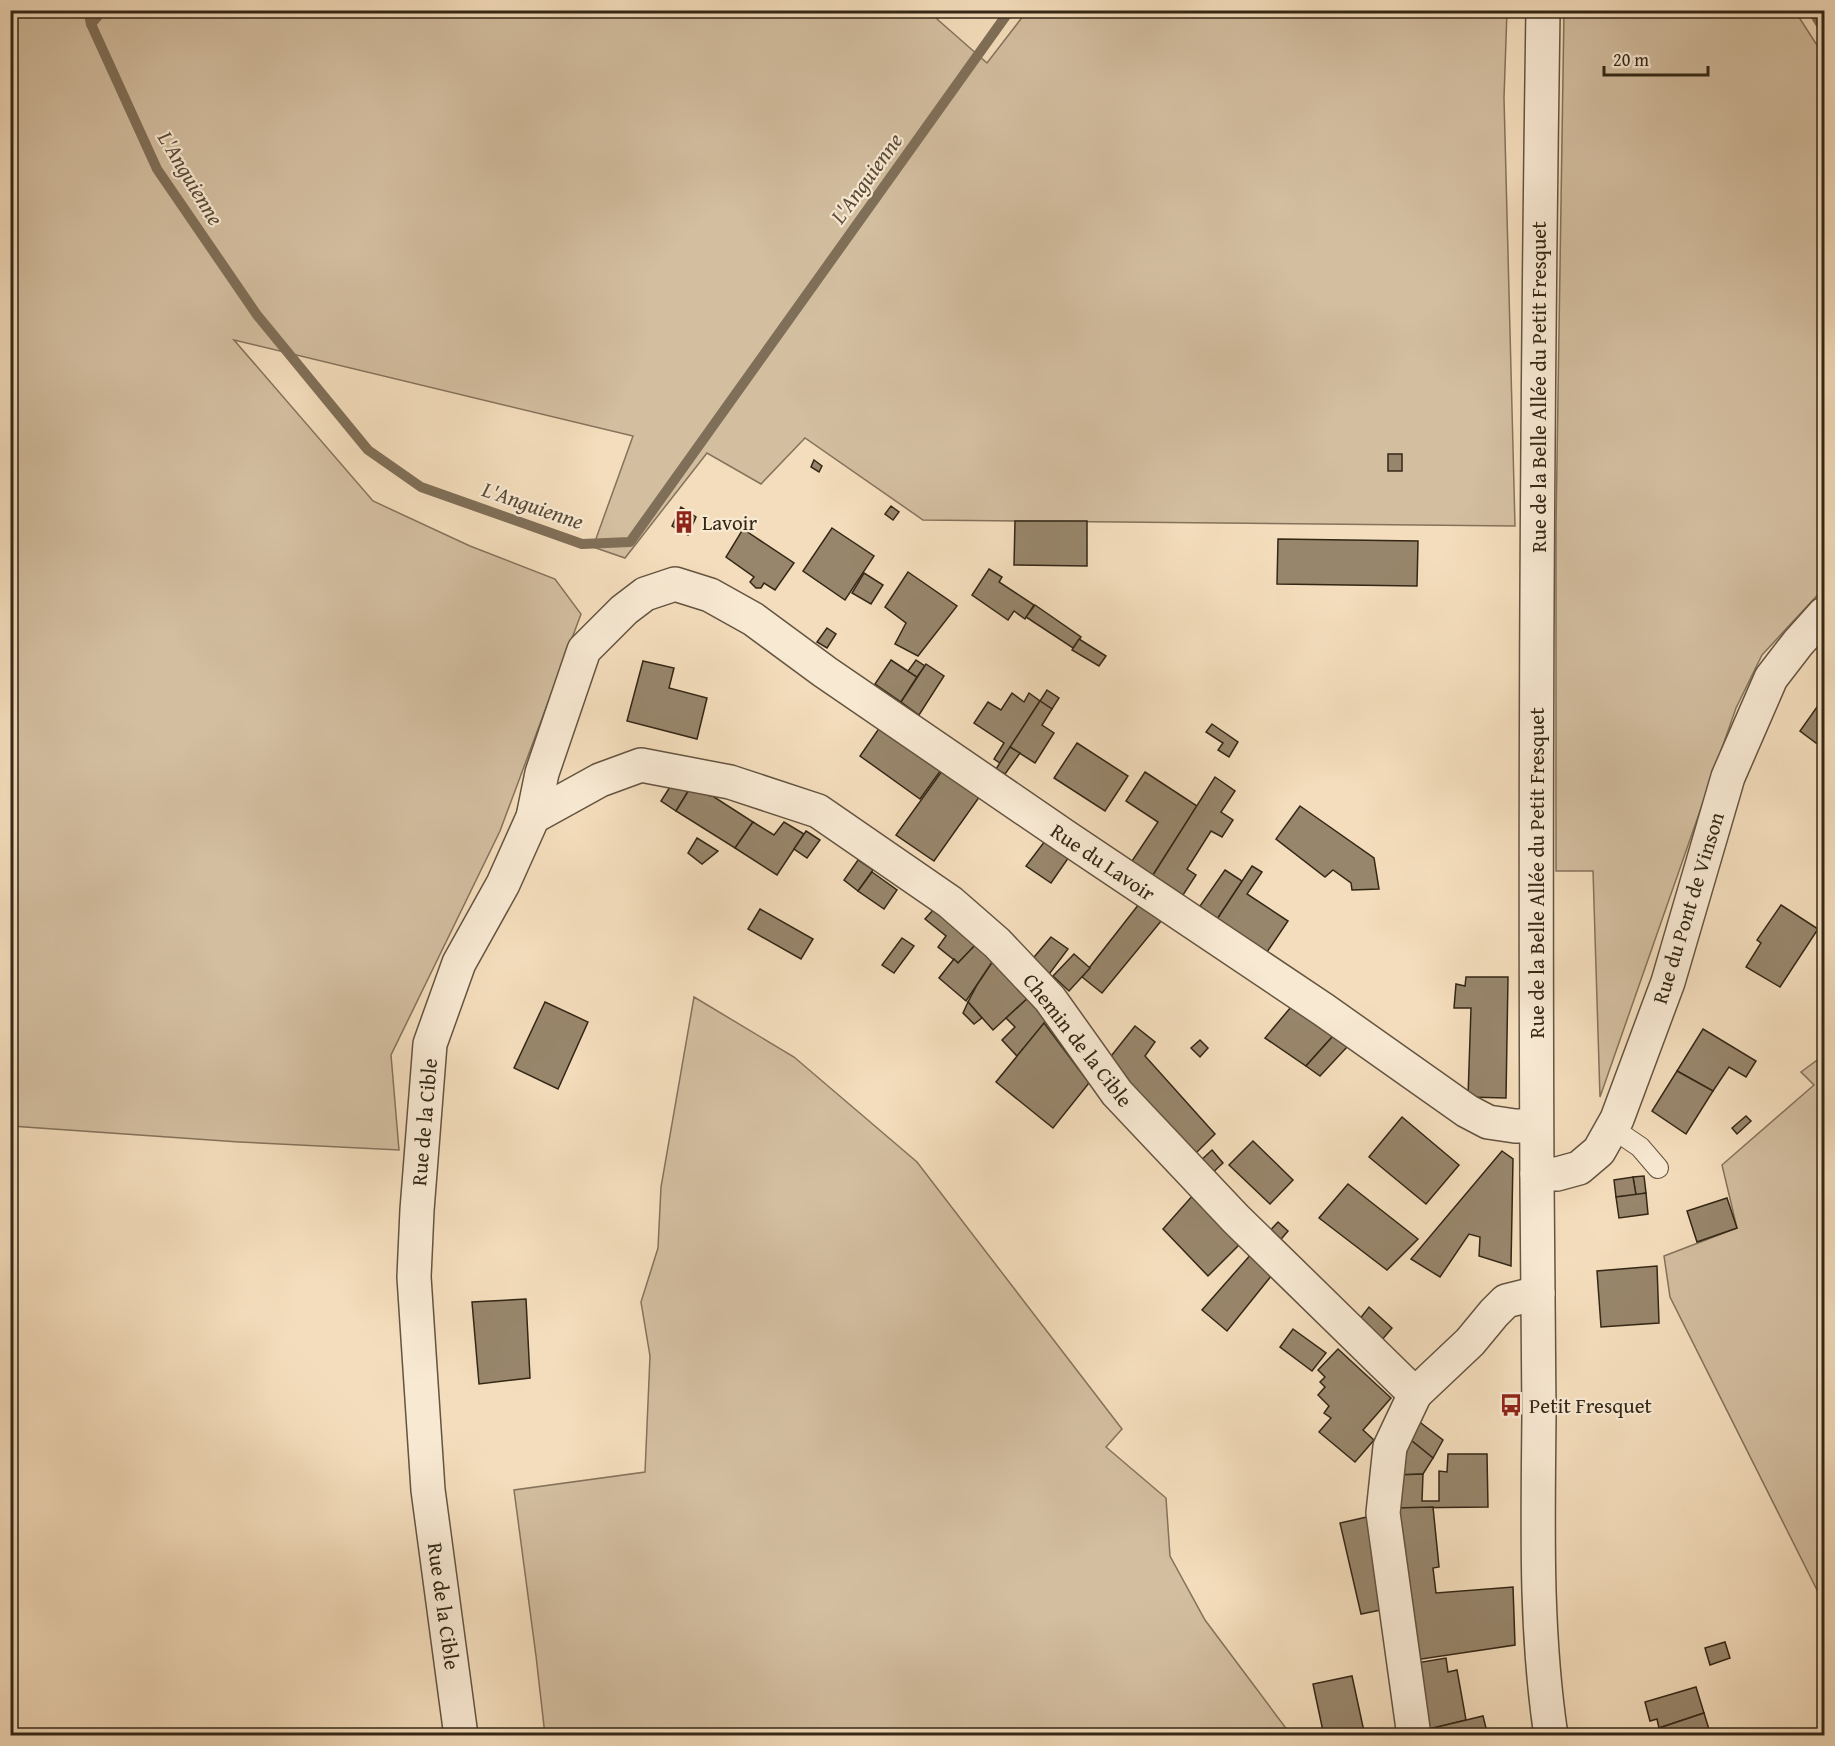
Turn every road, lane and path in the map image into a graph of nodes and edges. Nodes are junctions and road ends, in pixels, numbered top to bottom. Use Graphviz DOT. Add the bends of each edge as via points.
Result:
graph roads {
  1 [pos="1543,10"];
  2 [pos="675,584"];
  3 [pos="1824,614"];
  4 [pos="533,817"];
  5 [pos="1536,1126"];
  6 [pos="1612,1128"];
  7 [pos="1658,1168"];
  8 [pos="1537,1174"];
  9 [pos="1538,1293"];
  10 [pos="1415,1394"];
  11 [pos="461,1736"];
  12 [pos="1414,1736"];
  13 [pos="1551,1736"];
  1 -- 5 [label="street, Rue de la Belle Allée du Petit Fresquet"];
  2 -- 4 [label="street, Rue de la Cible" via="645,594 624,609 584,650 542,773"];
  2 -- 5 [label="street, Rue du Lavoir" via="710,595 753,619 1467,1111 1488,1122"];
  3 -- 6 [label="street, Rue du Pont de Vinson" via="1771,678 1728,777 1668,982"];
  4 -- 10 [label="street, Chemin de la Cible" via="600,780 641,765 730,782 818,811 950,902 997,943 1050,999 1117,1093 1236,1220"];
  4 -- 11 [label="street, Rue de la Cible" via="503,884 459,963 430,1044 414,1277 428,1490"];
  5 -- 8 [label="street, Rue de la Belle Allée du Petit Fresquet"];
  6 -- 7 [label="lane" via="1640,1147"];
  6 -- 8 [label="street, Rue du Pont de Vinson" via="1599,1151 1579,1168"];
  8 -- 9 [label="street, Rue de la Belle Allée du Petit Fresquet"];
  9 -- 10 [label="street" via="1506,1301"];
  9 -- 13 [label="street, Rue de la Belle Allée du Petit Fresquet" via="1538,1583"];
  10 -- 12 [label="street" via="1390,1447 1383,1514"];
}
